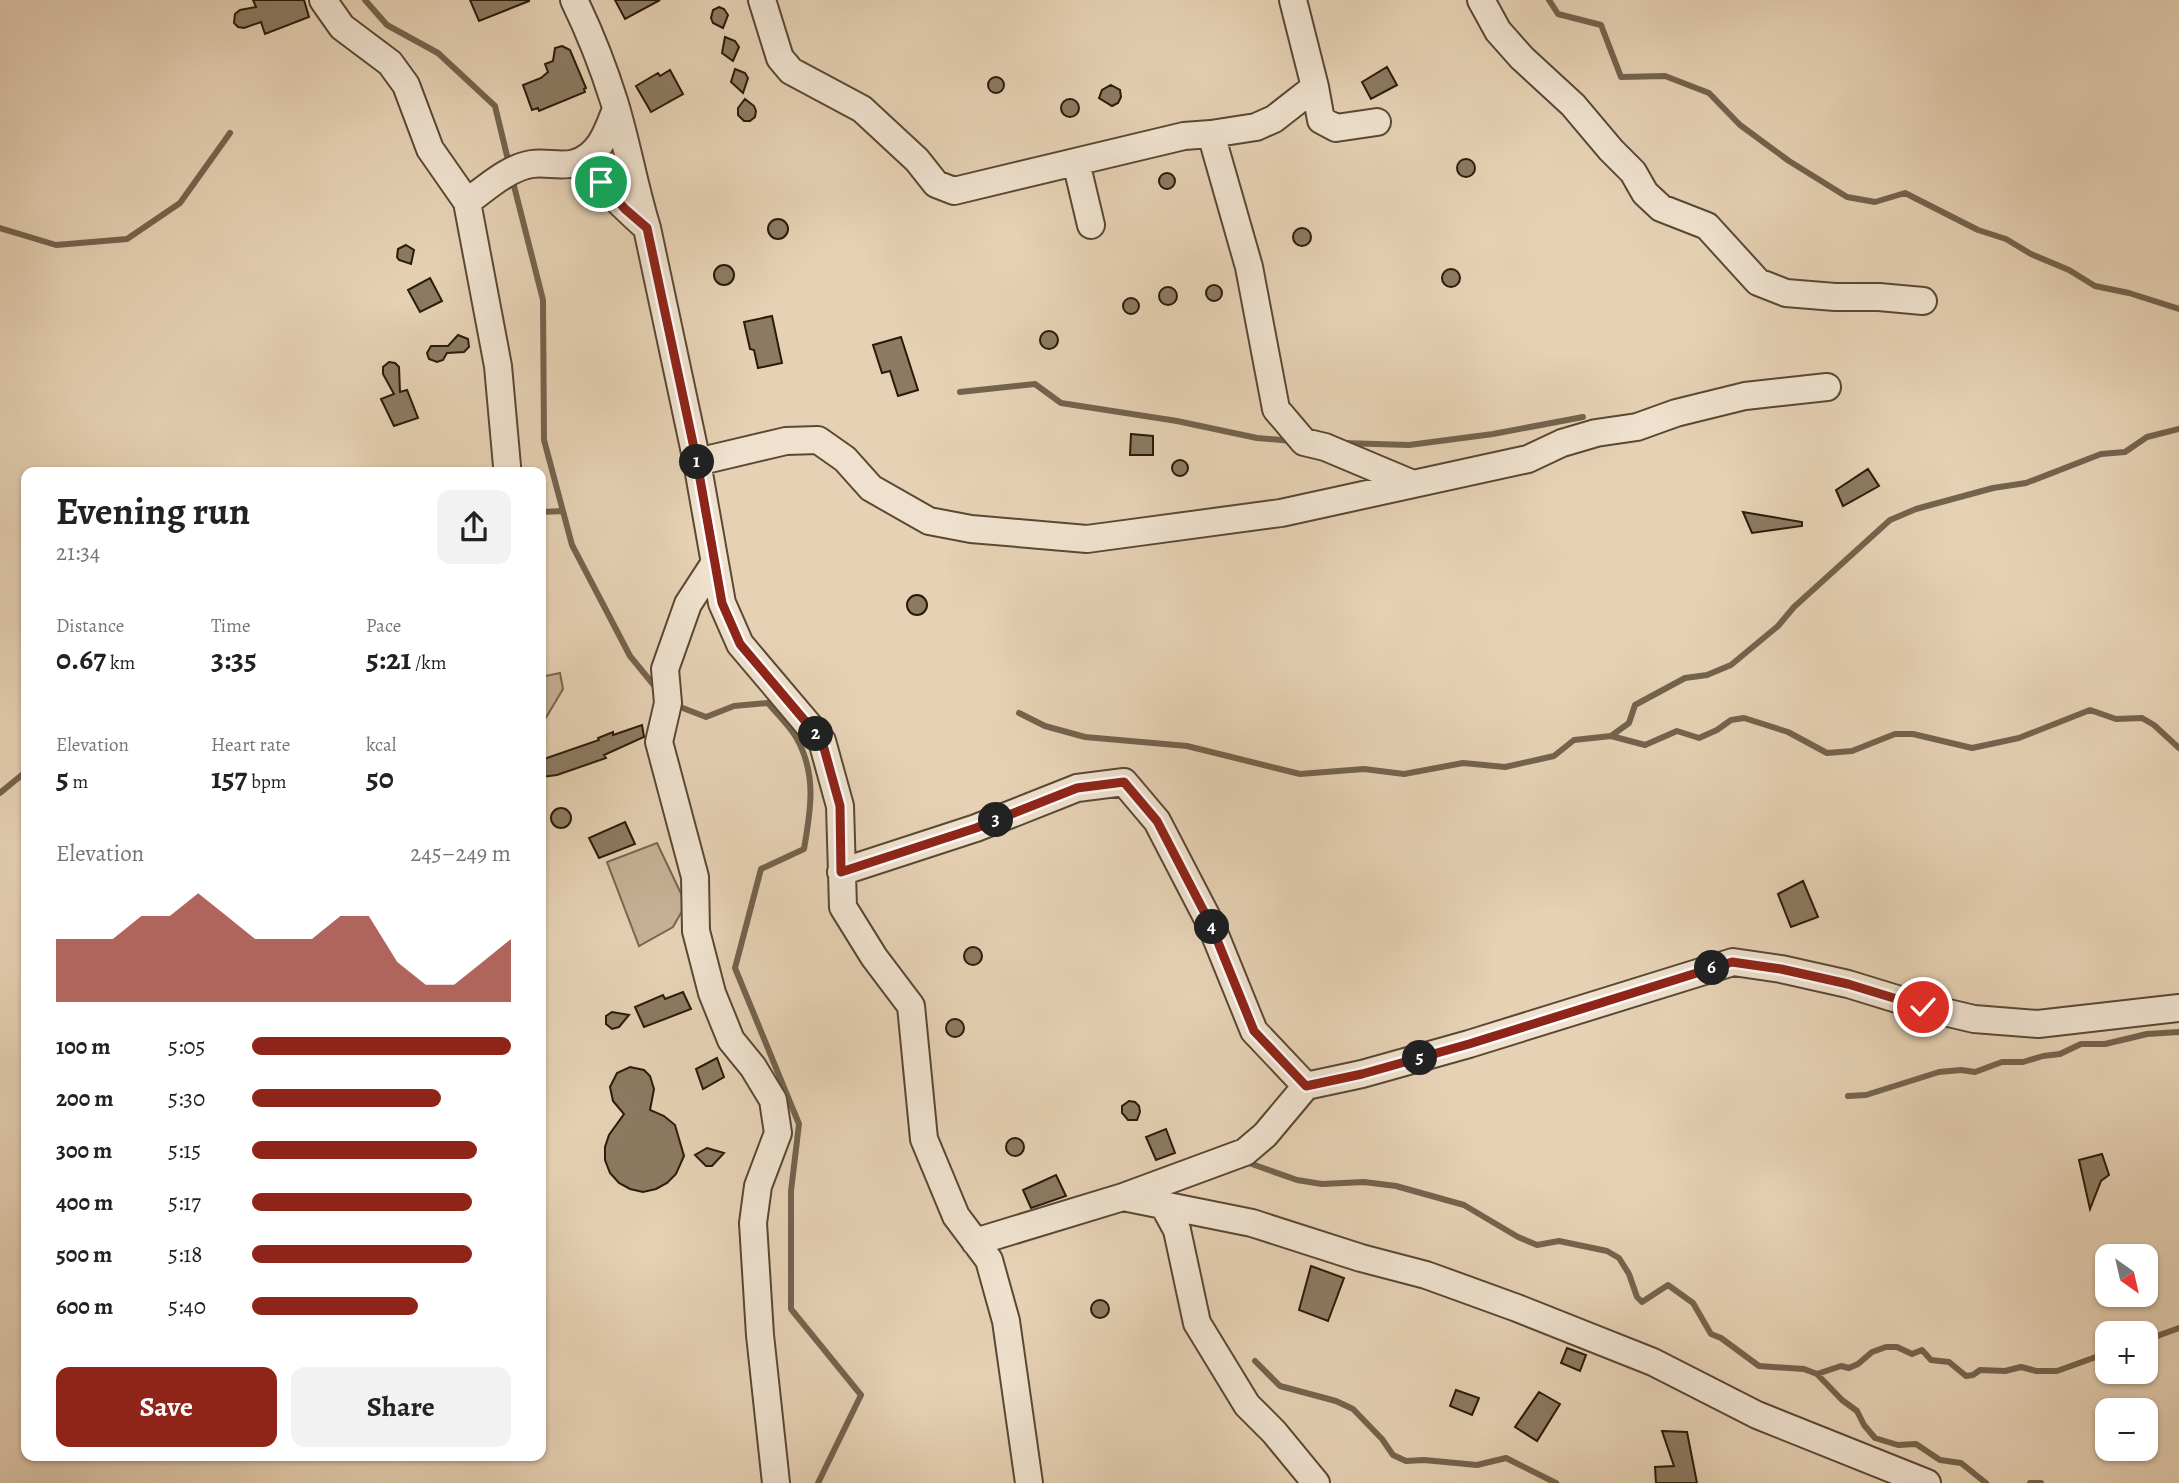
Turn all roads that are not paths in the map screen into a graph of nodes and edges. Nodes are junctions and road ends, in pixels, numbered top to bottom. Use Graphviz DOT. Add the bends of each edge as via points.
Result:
graph roads {
  1 [pos="323,0"];
  2 [pos="575,0"];
  3 [pos="762,0"];
  4 [pos="1293,0"];
  5 [pos="1481,0"];
  6 [pos="1315,87"];
  7 [pos="616,108"];
  8 [pos="1377,122"];
  9 [pos="1211,134"];
  10 [pos="1076,162"];
  11 [pos="575,163"];
  12 [pos="467,202"];
  13 [pos="1091,225"];
  14 [pos="647,228"];
  15 [pos="1923,301"];
  16 [pos="1827,387"];
  17 [pos="697,462"];
  18 [pos="507,466"];
  19 [pos="1413,484"];
  20 [pos="714,564"];
  21 [pos="841,872"];
  22 [pos="2179,1008"];
  23 [pos="1306,1086"];
  24 [pos="1122,1197"];
  25 [pos="1164,1206"];
  26 [pos="975,1242"];
  27 [pos="776,1483"];
  28 [pos="1029,1483"];
  29 [pos="1316,1483"];
  30 [pos="1927,1483"];
  1 -- 12 [label="street" via="342,27 390,63 406,85 430,149"];
  2 -- 7 [label="street"];
  3 -- 10 [label="street" via="780,58 791,71 862,109 918,160 936,184 954,191"];
  4 -- 6 [label="street"];
  5 -- 15 [label="street" via="1498,31 1573,104 1633,172 1645,193 1661,208 1707,226 1758,282 1786,293"];
  6 -- 8 [label="street" via="1321,120 1336,128"];
  6 -- 9 [label="street" via="1274,119 1256,127"];
  7 -- 11 [label="street" via="604,141"];
  7 -- 14 [label="street"];
  9 -- 10 [label="street" via="1184,136"];
  9 -- 19 [label="street" via="1249,267 1276,409 1304,442"];
  10 -- 13 [label="street"];
  11 -- 12 [label="street" via="530,164"];
  11 -- 14 [label="street"];
  12 -- 18 [label="street" via="498,366"];
  14 -- 17 [label="street"];
  16 -- 19 [label="street" via="1745,396 1637,427 1596,433 1528,459"];
  17 -- 19 [label="street" via="786,441 818,440 845,459 871,488 929,521 1087,539 1281,513"];
  17 -- 20 [label="street"];
  20 -- 21 [label="street" via="722,603 740,644 822,741 840,806"];
  20 -- 27 [label="street" via="688,604 665,669 668,703 659,742 695,877 696,932 712,993 731,1040 773,1100 778,1133 758,1186 753,1223"];
  21 -- 23 [label="street" via="976,828 1077,788 1124,782 1157,821 1211,925 1254,1031"];
  21 -- 26 [label="street" via="843,907 911,1006 923,1139 956,1216"];
  22 -- 23 [label="street" via="2038,1024 1974,1019 1848,984 1732,962 1469,1044"];
  23 -- 24 [label="street" via="1245,1152"];
  24 -- 25 [label="street"];
  24 -- 26 [label="street"];
  25 -- 29 [label="street" via="1177,1230 1197,1323 1247,1405"];
  25 -- 30 [label="street" via="1252,1223 1426,1275 1653,1362 1757,1415"];
  26 -- 28 [label="street" via="989,1260 1006,1321"];
}
